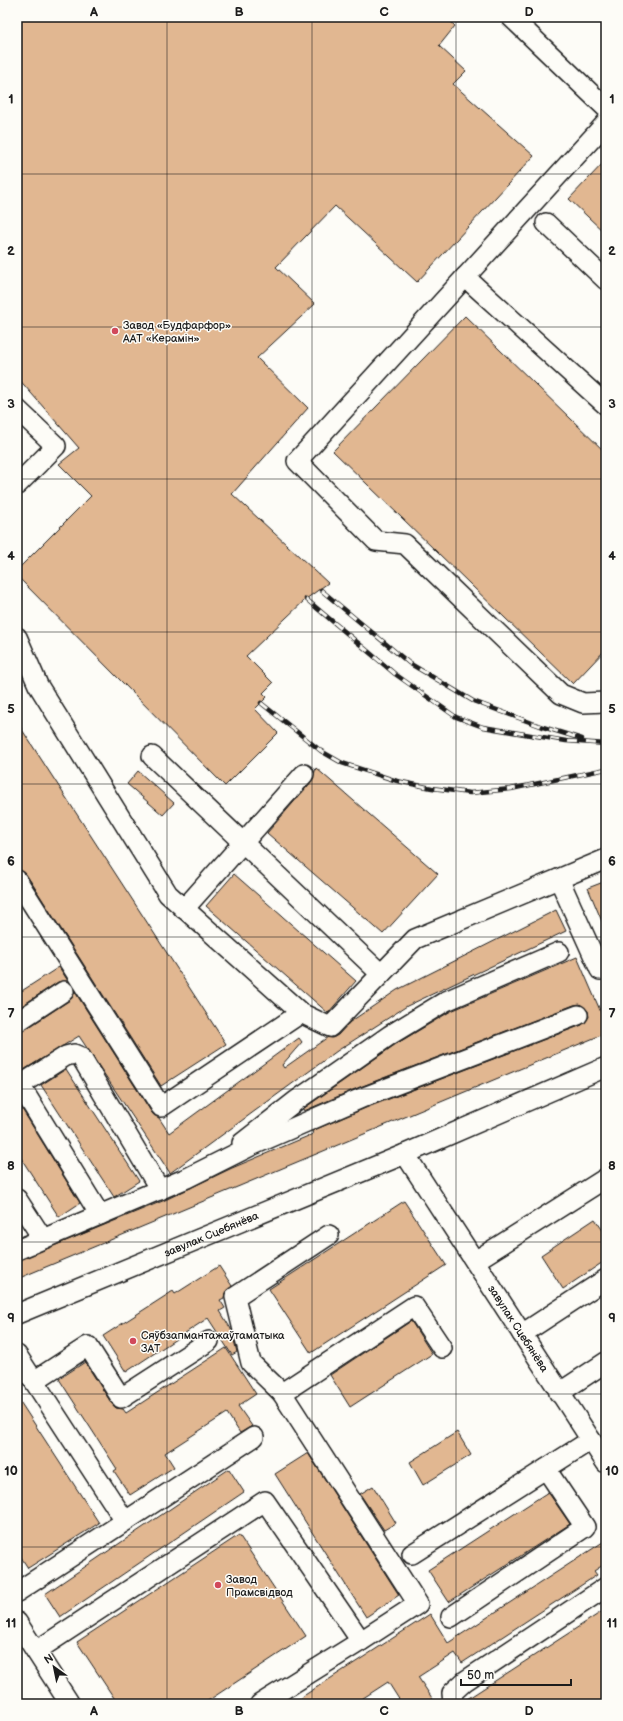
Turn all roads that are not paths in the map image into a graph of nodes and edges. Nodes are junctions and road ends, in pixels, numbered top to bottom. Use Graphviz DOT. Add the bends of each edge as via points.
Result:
graph roads {
  1 [pos="511,17"];
  2 [pos="606,108"];
  3 [pos="606,123"];
  4 [pos="546,223"];
  5 [pos="465,277"];
  6 [pos="606,280"];
  7 [pos="603,396"];
  8 [pos="17,409"];
  9 [pos="17,485"];
  10 [pos="17,636"];
  11 [pos="23,669"];
  12 [pos="606,702"];
  13 [pos="152,756"];
  14 [pos="304,774"];
  15 [pos="244,842"];
  16 [pos="606,859"];
  17 [pos="559,879"];
  18 [pos="17,880"];
  19 [pos="184,909"];
  20 [pos="559,952"];
  21 [pos="606,967"];
  22 [pos="381,974"];
  23 [pos="64,991"];
  24 [pos="301,1013"];
  25 [pos="578,1015"];
  26 [pos="17,1022"];
  27 [pos="606,1067"];
  28 [pos="18,1086"];
  29 [pos="405,1154"];
  30 [pos="219,1161"];
  31 [pos="606,1178"];
  32 [pos="160,1190"];
  33 [pos="17,1199"];
  34 [pos="100,1215"];
  35 [pos="330,1235"];
  36 [pos="43,1239"];
  37 [pos="17,1250"];
  38 [pos="475,1262"];
  39 [pos="606,1279"];
  40 [pos="18,1313"];
  41 [pos="522,1334"];
  42 [pos="209,1341"];
  43 [pos="442,1348"];
  44 [pos="17,1355"];
  45 [pos="606,1362"];
  46 [pos="34,1381"];
  47 [pos="282,1392"];
  48 [pos="559,1393"];
  49 [pos="254,1437"];
  50 [pos="591,1440"];
  51 [pos="606,1463"];
  52 [pos="546,1469"];
  53 [pos="126,1521"];
  54 [pos="412,1554"];
  55 [pos="606,1587"];
  56 [pos="17,1592"];
  57 [pos="451,1617"];
  58 [pos="17,1622"];
  59 [pos="361,1641"];
  60 [pos="36,1651"];
  61 [pos="65,1702"];
  62 [pos="260,1704"];
  63 [pos="453,1704"];
  1 -- 2 [label="street"];
  3 -- 5 [label="street"];
  4 -- 6 [label="street"];
  5 -- 7 [label="street"];
  5 -- 12 [label="street" via="297,461 376,541 405,544 561,694 583,703"];
  8 -- 9 [label="street" via="56,446"];
  10 -- 11 [label="street"];
  11 -- 19 [label="street" via="38,685 168,894"];
  13 -- 15 [label="street"];
  14 -- 15 [label="street"];
  15 -- 19 [label="street"];
  15 -- 22 [label="street"];
  16 -- 17 [label="street"];
  17 -- 21 [label="street" via="600,970"];
  17 -- 22 [label="street" via="415,939"];
  18 -- 24 [label="street" via="161,1107"];
  19 -- 24 [label="street"];
  20 -- 30 [label="street" via="446,1001 297,1100"];
  22 -- 24 [label="street" via="330,1027"];
  23 -- 26 [label="street"];
  25 -- 30 [label="street" via="364,1098"];
  27 -- 29 [label="street, завулак Сцебянёва"];
  28 -- 32 [label="street" via="66,1056 74,1054 81,1057"];
  28 -- 34 [label="street"];
  29 -- 38 [label="street, завулак Сцебянёва"];
  29 -- 40 [label="street, завулак Сцебянёва"];
  30 -- 32 [label="street"];
  31 -- 38 [label="street"];
  32 -- 34 [label="street"];
  33 -- 36 [label="street"];
  34 -- 36 [label="street"];
  35 -- 47 [label="street" via="235,1297 251,1363"];
  36 -- 37 [label="street"];
  38 -- 41 [label="street, завулак Сцебянёва"];
  39 -- 41 [label="street"];
  41 -- 48 [label="street, завулак Сцебянёва"];
  42 -- 46 [label="street" via="121,1398 88,1346"];
  43 -- 47 [label="street" via="414,1306"];
  44 -- 46 [label="street"];
  45 -- 48 [label="street"];
  46 -- 53 [label="street"];
  47 -- 59 [label="street" via="418,1604"];
  48 -- 50 [label="street, завулак Сцебянёва"];
  49 -- 53 [label="street"];
  50 -- 51 [label="street, завулак Сцебянёва"];
  50 -- 52 [label="street"];
  52 -- 54 [label="street"];
  52 -- 57 [label="street" via="585,1527"];
  53 -- 56 [label="street"];
  55 -- 63 [label="street" via="465,1681 452,1693"];
  58 -- 60 [label="street"];
  59 -- 60 [label="street" via="265,1501"];
  59 -- 62 [label="street"];
  60 -- 61 [label="street"];
}
